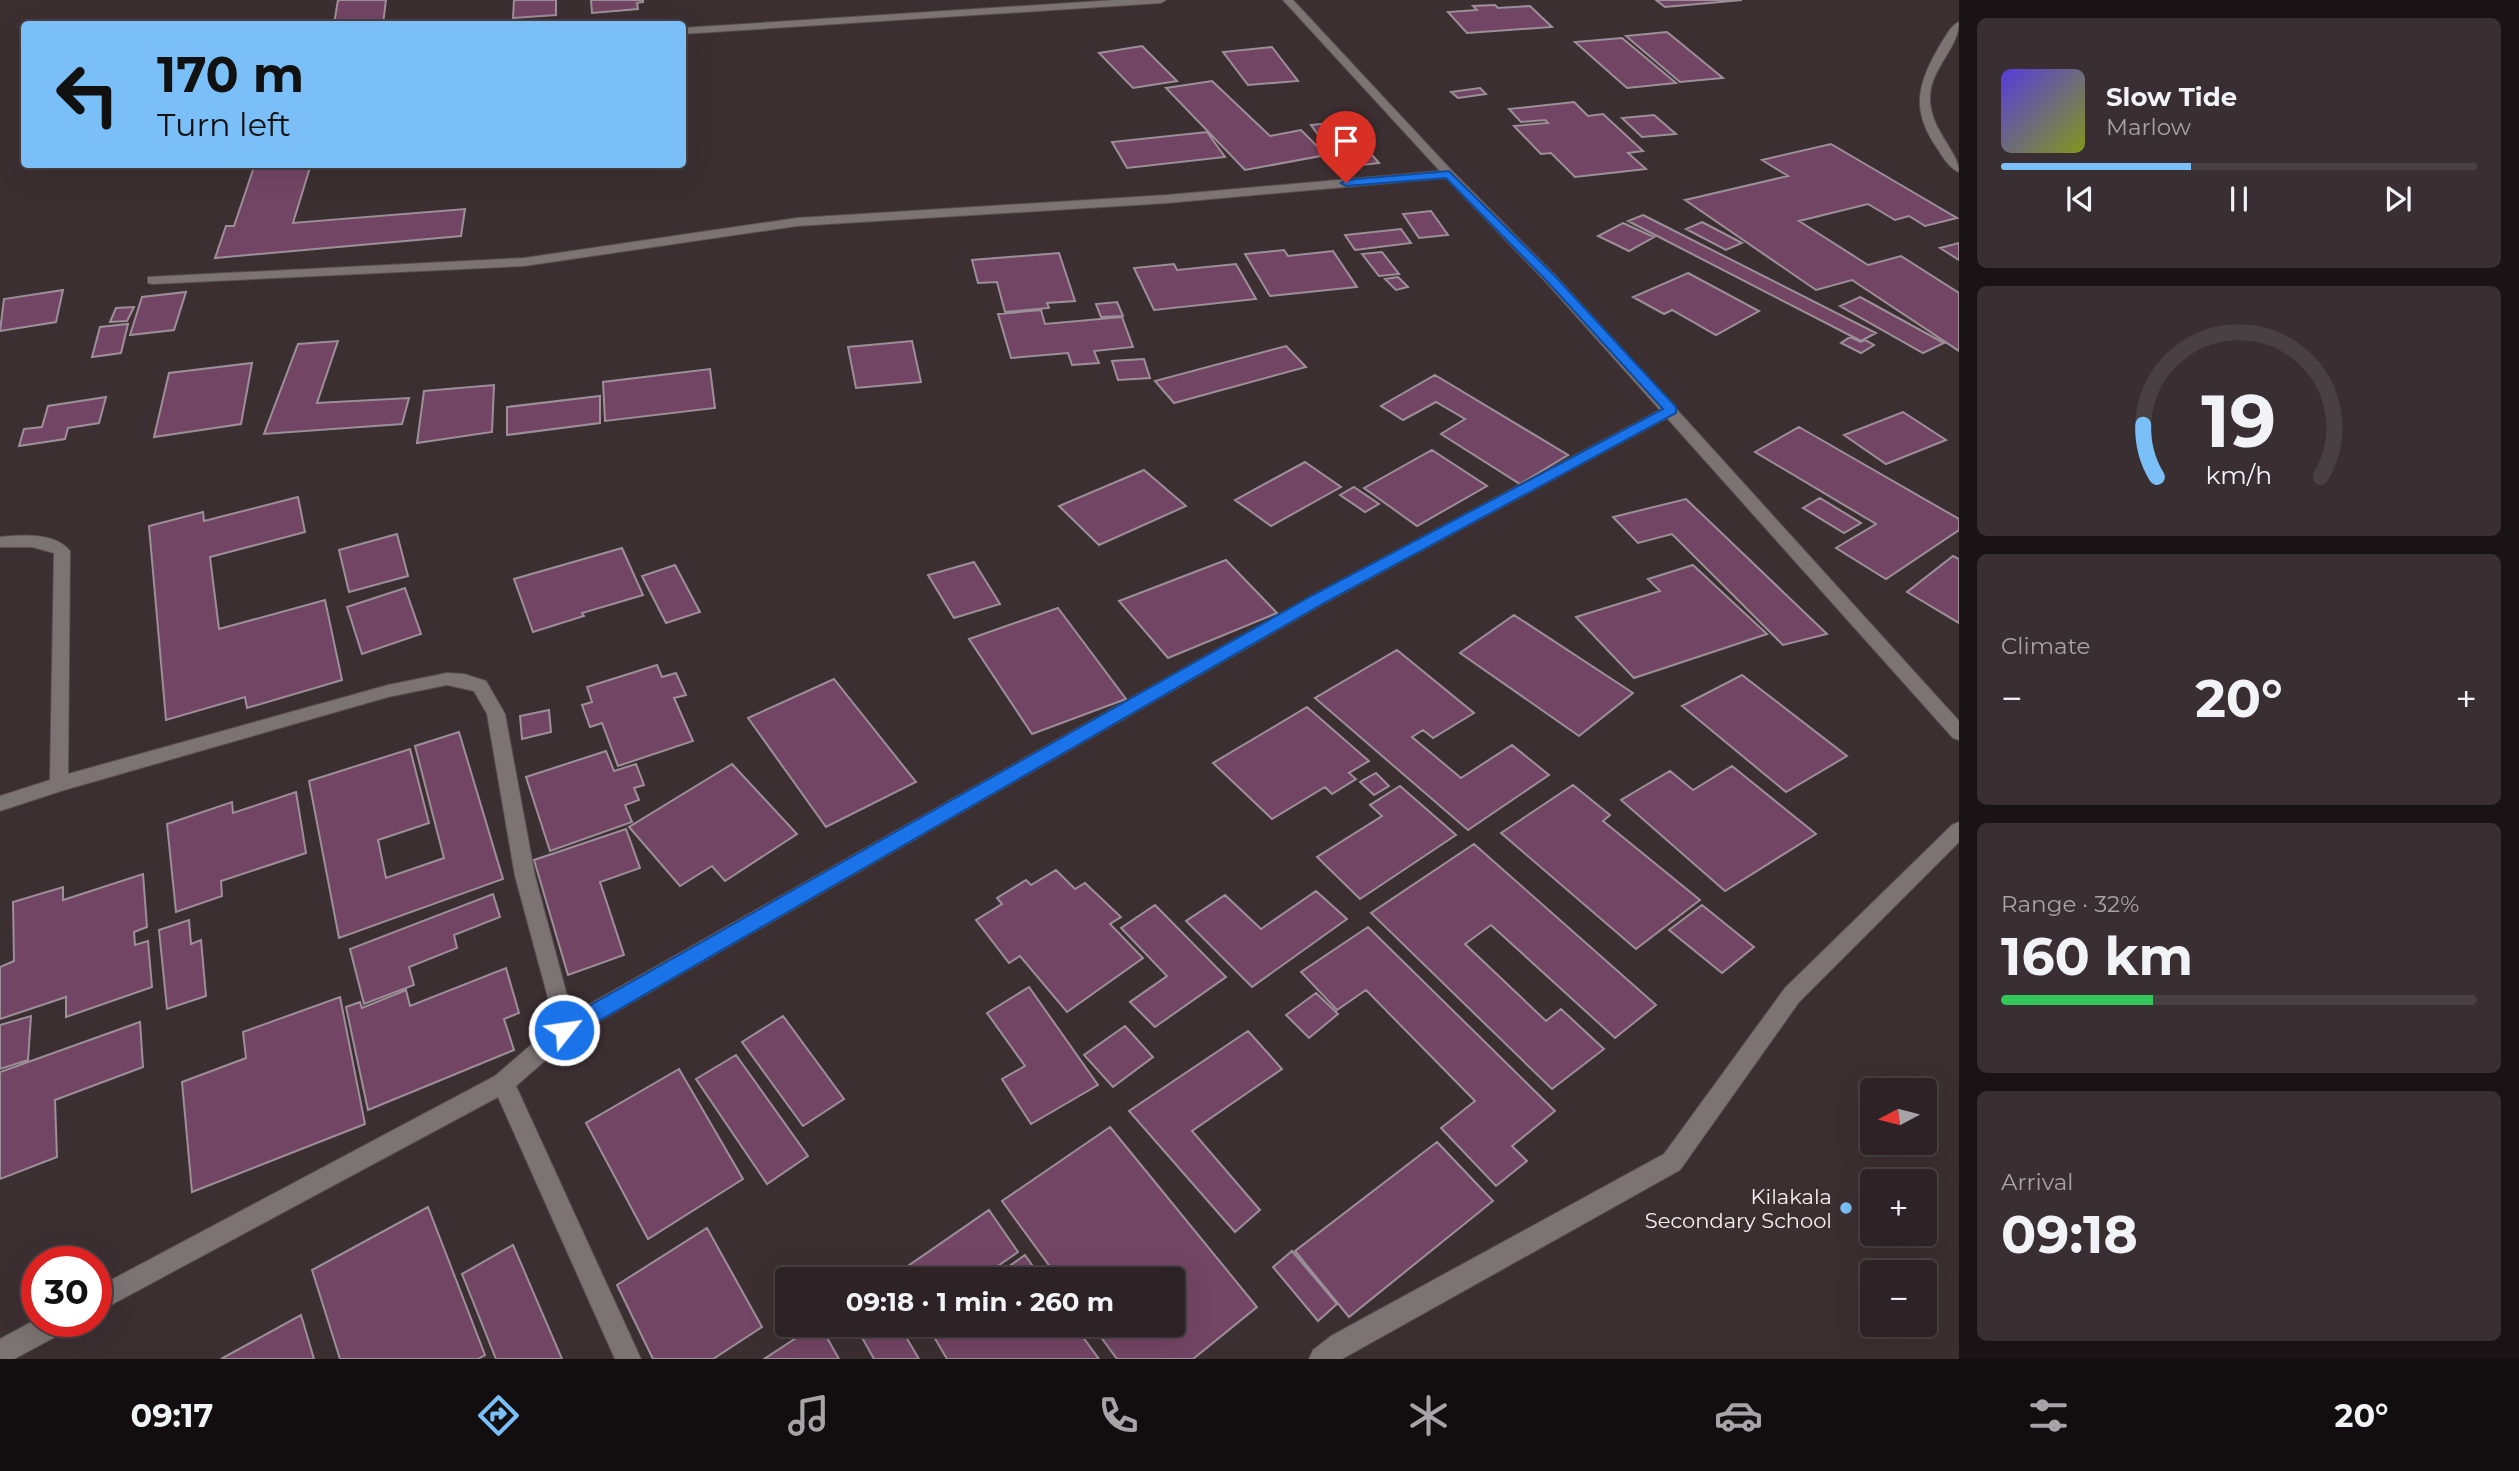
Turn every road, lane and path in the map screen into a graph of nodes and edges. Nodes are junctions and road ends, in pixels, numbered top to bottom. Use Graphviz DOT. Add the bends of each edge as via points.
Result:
graph roads {
  1 [pos="1161,0"];
  2 [pos="1288,0"];
  3 [pos="1959,25"];
  4 [pos="686,31"];
  5 [pos="1959,168"];
  6 [pos="1449,174"];
  7 [pos="153,280"];
  8 [pos="1671,410"];
  9 [pos="0,542"];
  10 [pos="1959,733"];
  11 [pos="59,785"];
  12 [pos="0,804"];
  13 [pos="1959,830"];
  14 [pos="564,1030"];
  15 [pos="503,1083"];
  16 [pos="112,1292"];
  17 [pos="30,1337"];
  18 [pos="0,1353"];
  19 [pos="628,1359"];
  20 [pos="1322,1359"];
  1 -- 4 [label="street"];
  2 -- 6 [label="street"];
  3 -- 5 [label="street" via="1924,91 1931,131"];
  6 -- 7 [label="street" via="1153,200 797,222 524,262"];
  6 -- 8 [label="street"];
  8 -- 10 [label="street"];
  8 -- 14 [label="street" via="1319,599"];
  9 -- 11 [label="street" via="37,541 62,551"];
  11 -- 12 [label="street"];
  11 -- 14 [label="street" via="388,691 447,679 480,686 496,714 525,876"];
  13 -- 20 [label="street" via="1792,995 1672,1162"];
  14 -- 15 [label="street"];
  15 -- 16 [label="street"];
  15 -- 19 [label="street"];
  17 -- 18 [label="street"];
}
